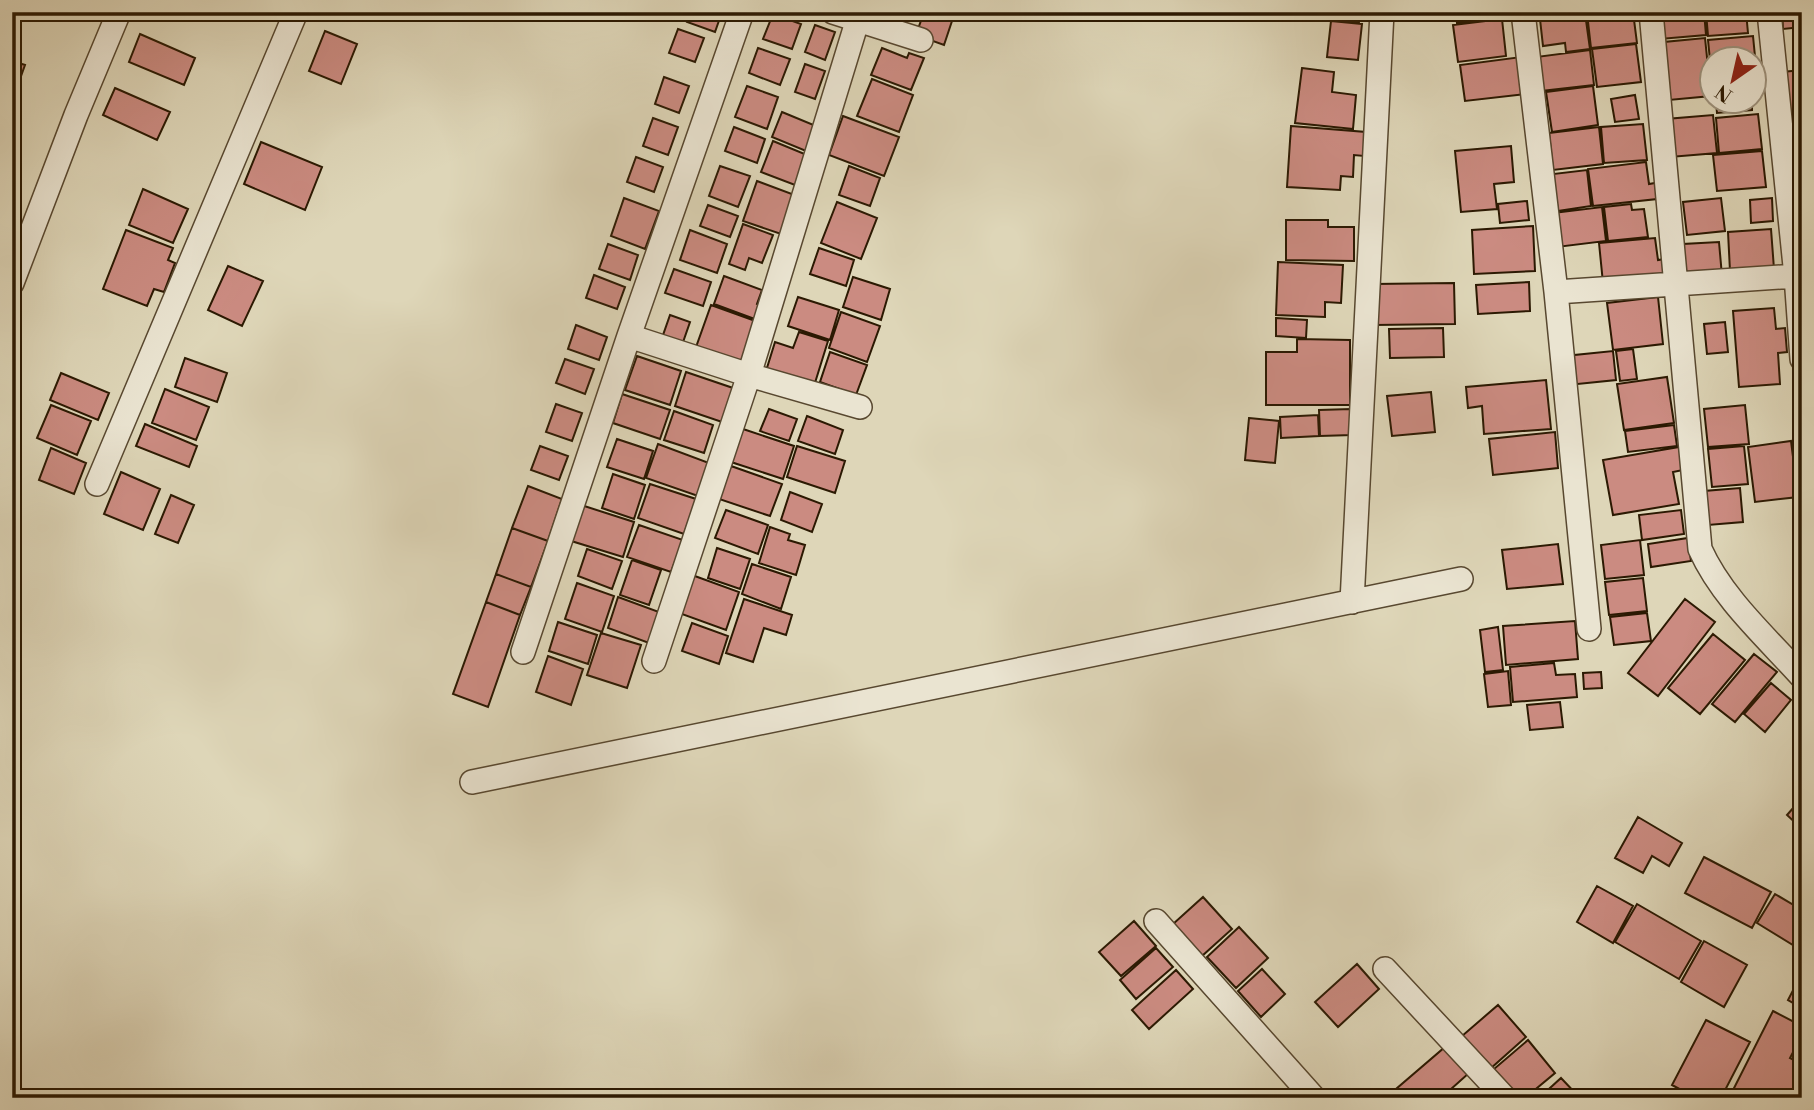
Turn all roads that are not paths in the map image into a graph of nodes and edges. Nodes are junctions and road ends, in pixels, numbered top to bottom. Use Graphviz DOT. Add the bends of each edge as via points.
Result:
graph roads {
  1 [pos="119,12"];
  2 [pos="296,12"];
  3 [pos="742,12"];
  4 [pos="833,12"];
  5 [pos="1382,12"];
  6 [pos="1523,12"];
  7 [pos="1651,12"];
  8 [pos="1769,12"];
  9 [pos="859,16"];
  10 [pos="921,40"];
  11 [pos="1796,276"];
  12 [pos="12,282"];
  13 [pos="1677,286"];
  14 [pos="1556,292"];
  15 [pos="629,335"];
  16 [pos="1802,359"];
  17 [pos="749,375"];
  18 [pos="860,407"];
  19 [pos="97,484"];
  20 [pos="1461,579"];
  21 [pos="1352,602"];
  22 [pos="1589,629"];
  23 [pos="523,652"];
  24 [pos="654,661"];
  25 [pos="1802,677"];
  26 [pos="472,782"];
  27 [pos="1156,921"];
  28 [pos="1385,969"];
  29 [pos="1314,1098"];
  30 [pos="1505,1098"];
  1 -- 12 [label="street"];
  2 -- 19 [label="street"];
  3 -- 15 [label="street"];
  4 -- 9 [label="street"];
  5 -- 21 [label="street"];
  6 -- 14 [label="street"];
  7 -- 13 [label="street"];
  8 -- 11 [label="street"];
  9 -- 10 [label="street"];
  9 -- 17 [label="street"];
  11 -- 13 [label="street"];
  11 -- 16 [label="street"];
  13 -- 14 [label="street"];
  13 -- 25 [label="street" via="1700,549 1723,588"];
  14 -- 22 [label="street"];
  15 -- 17 [label="street"];
  15 -- 23 [label="street"];
  17 -- 18 [label="street"];
  17 -- 24 [label="street"];
  20 -- 21 [label="street"];
  21 -- 26 [label="street"];
  27 -- 29 [label="street"];
  28 -- 30 [label="street"];
}
